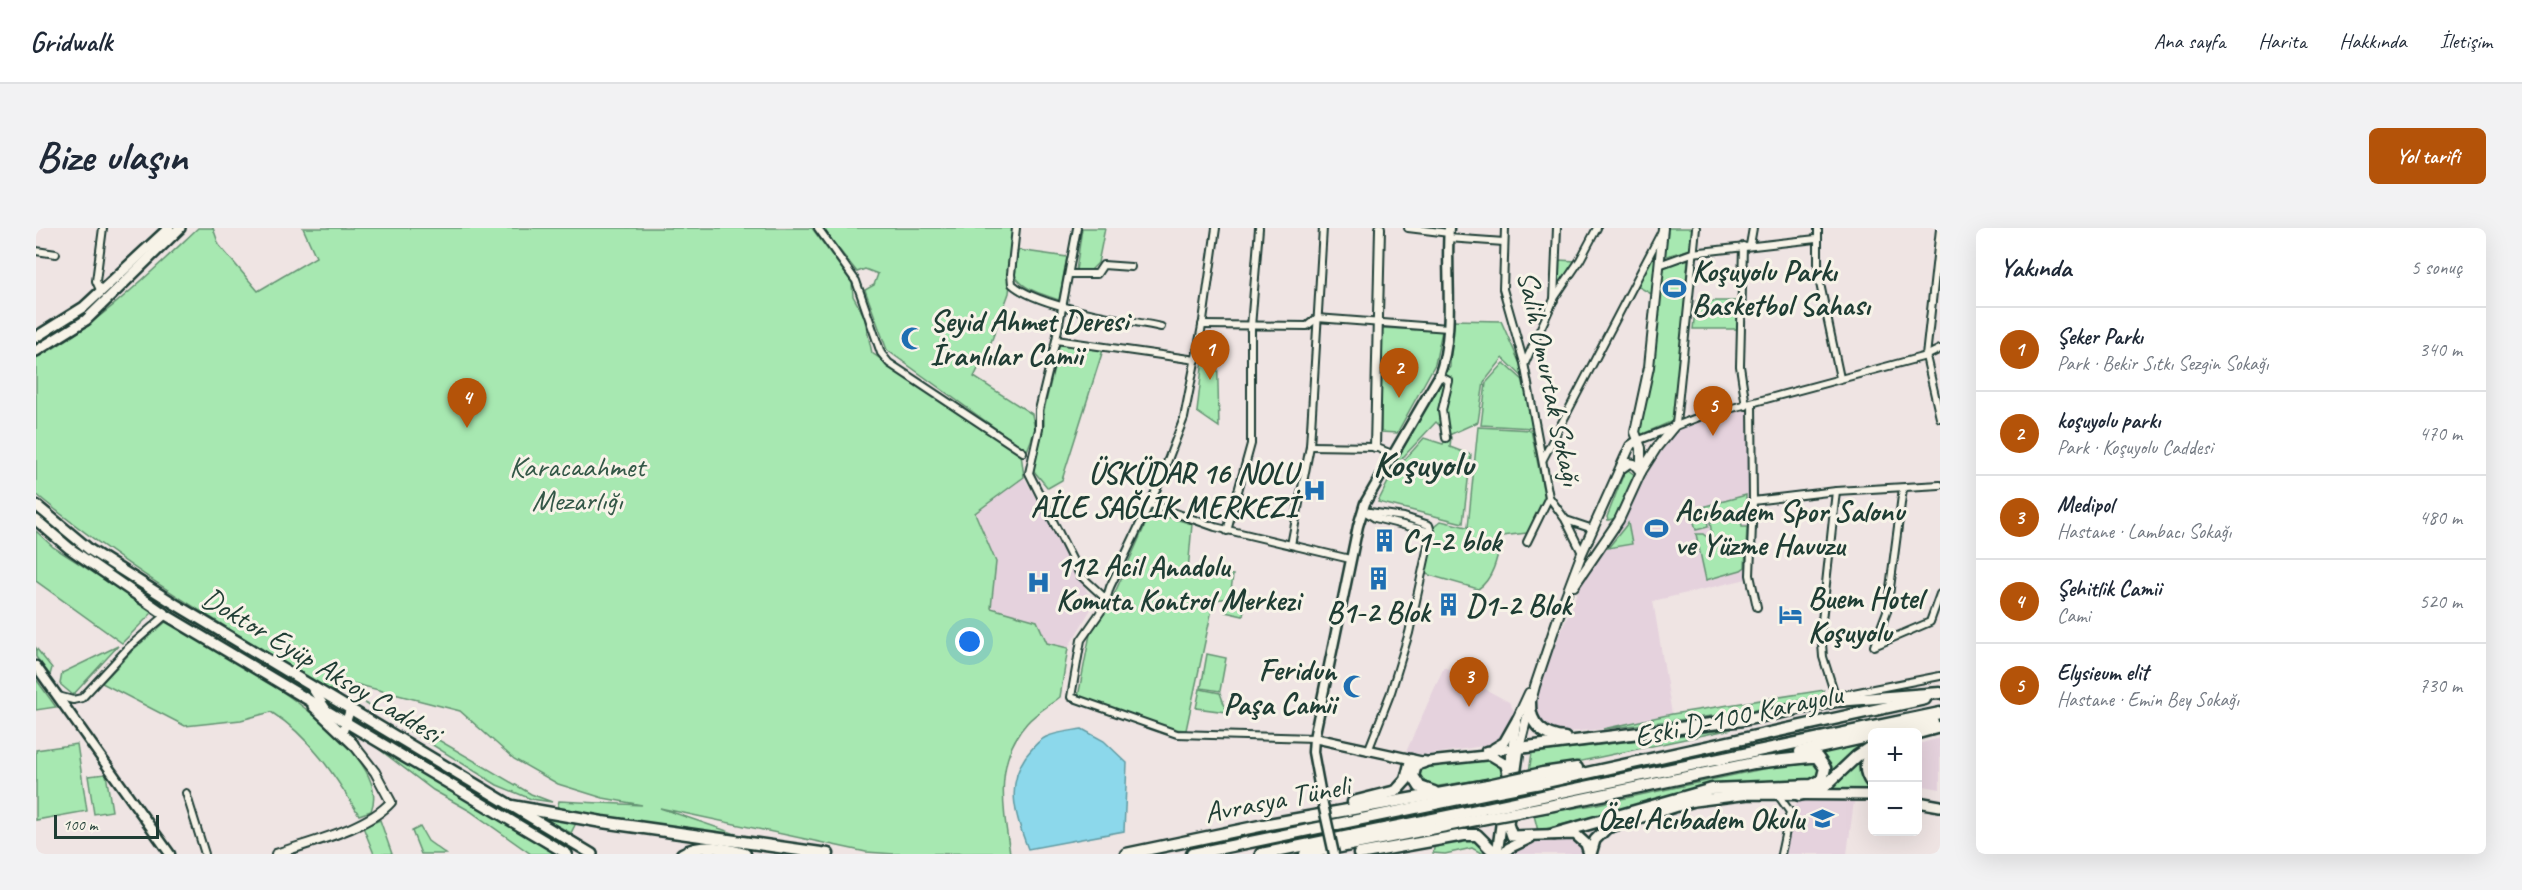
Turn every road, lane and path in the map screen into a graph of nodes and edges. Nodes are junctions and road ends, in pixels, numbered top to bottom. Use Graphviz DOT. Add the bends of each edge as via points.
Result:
graph roads {
  1 [pos="103,228"];
  2 [pos="170,228"];
  3 [pos="180,228"];
  4 [pos="818,228"];
  5 [pos="1016,228"];
  6 [pos="1077,228"];
  7 [pos="1216,228"];
  8 [pos="1259,228"];
  9 [pos="1323,228"];
  10 [pos="1380,228"];
  11 [pos="1408,228"];
  12 [pos="1505,228"];
  13 [pos="1557,228"];
  14 [pos="1597,228"];
  15 [pos="1663,228"];
  16 [pos="1696,228"];
  17 [pos="1753,228"];
  18 [pos="1818,228"];
  19 [pos="1940,229"];
  20 [pos="1449,233"];
  21 [pos="1940,235"];
  22 [pos="1816,239"];
  23 [pos="1504,242"];
  24 [pos="1747,246"];
  25 [pos="36,251"];
  26 [pos="1692,253"];
  27 [pos="56,254"];
  28 [pos="1659,265"];
  29 [pos="1131,267"];
  30 [pos="1069,274"];
  31 [pos="102,292"];
  32 [pos="1554,300"];
  33 [pos="1063,306"];
  34 [pos="1317,318"];
  35 [pos="1378,322"];
  36 [pos="1202,325"];
  37 [pos="1161,327"];
  38 [pos="1251,327"];
  39 [pos="1448,328"];
  40 [pos="36,337"];
  41 [pos="1056,340"];
  42 [pos="1940,349"];
  43 [pos="36,351"];
  44 [pos="1926,356"];
  45 [pos="1196,360"];
  46 [pos="1524,363"];
  47 [pos="1439,376"];
  48 [pos="1840,378"];
  49 [pos="1749,405"];
  50 [pos="1940,418"];
  51 [pos="1676,424"];
  52 [pos="1446,438"];
  53 [pos="1637,441"];
  54 [pos="1310,447"];
  55 [pos="1375,447"];
  56 [pos="1023,452"];
  57 [pos="1392,454"];
  58 [pos="1543,460"];
  59 [pos="1621,469"];
  60 [pos="1641,472"];
  61 [pos="1940,485"];
  62 [pos="1903,488"];
  63 [pos="1836,491"];
  64 [pos="1550,497"];
  65 [pos="1753,501"];
  66 [pos="1150,504"];
  67 [pos="36,505"];
  68 [pos="1363,511"];
  69 [pos="1603,511"];
  70 [pos="1565,519"];
  71 [pos="36,520"];
  72 [pos="1619,520"];
  73 [pos="1593,529"];
  74 [pos="1227,531"];
  75 [pos="1527,542"];
  76 [pos="1292,545"];
  77 [pos="1582,554"];
  78 [pos="1350,559"];
  79 [pos="1940,594"];
  80 [pos="1106,599"];
  81 [pos="1562,606"];
  82 [pos="1757,607"];
  83 [pos="166,615"];
  84 [pos="36,666"];
  85 [pos="1540,670"];
  86 [pos="1940,676"];
  87 [pos="312,688"];
  88 [pos="1940,694"];
  89 [pos="57,696"];
  90 [pos="305,698"];
  91 [pos="1837,699"];
  92 [pos="1530,702"];
  93 [pos="350,710"];
  94 [pos="328,712"];
  95 [pos="1940,713"];
  96 [pos="1517,719"];
  97 [pos="1940,720"];
  98 [pos="344,726"];
  99 [pos="1905,728"];
  100 [pos="1940,728"];
  101 [pos="1922,732"];
  102 [pos="1620,734"];
  103 [pos="1868,737"];
  104 [pos="1314,738"];
  105 [pos="353,744"];
  106 [pos="1515,748"];
  107 [pos="1868,750"];
  108 [pos="1368,751"];
  109 [pos="1480,751"];
  110 [pos="1868,755"];
  111 [pos="1411,760"];
  112 [pos="1424,762"];
  113 [pos="1754,763"];
  114 [pos="1508,775"];
  115 [pos="1868,776"];
  116 [pos="1488,789"];
  117 [pos="186,793"];
  118 [pos="1437,793"];
  119 [pos="1777,795"];
  120 [pos="1799,795"];
  121 [pos="1868,795"];
  122 [pos="1922,797"];
  123 [pos="1940,800"];
  124 [pos="1548,801"];
  125 [pos="1922,803"];
  126 [pos="512,806"];
  127 [pos="1940,806"];
  128 [pos="1486,813"];
  129 [pos="1269,824"];
  130 [pos="1554,834"];
  131 [pos="1535,836"];
  132 [pos="741,840"];
  133 [pos="170,854"];
  134 [pos="205,854"];
  135 [pos="276,854"];
  136 [pos="567,854"];
  137 [pos="592,854"];
  138 [pos="682,854"];
  139 [pos="745,854"];
  140 [pos="773,854"];
  141 [pos="828,854"];
  142 [pos="1126,854"];
  143 [pos="1192,854"];
  144 [pos="1261,854"];
  145 [pos="1305,854"];
  146 [pos="1334,854"];
  147 [pos="1359,854"];
  148 [pos="1496,854"];
  149 [pos="1504,854"];
  150 [pos="1590,854"];
  151 [pos="1781,854"];
  1 -- 31 [label="street" via="96,281"];
  2 -- 31 [label="main road"];
  3 -- 43 [label="main road" via="86,320"];
  4 -- 56 [label="street" via="856,281 881,353 889,363"];
  5 -- 33 [label="street" via="1012,284 1021,292"];
  6 -- 30 [label="street"];
  7 -- 36 [label="street"];
  8 -- 38 [label="street"];
  9 -- 34 [label="street"];
  10 -- 35 [label="street"];
  11 -- 20 [label="street, Salih Omurtak Sokağı"];
  12 -- 23 [label="street, Salih Omurtak Sokağı"];
  13 -- 32 [label="street"];
  14 -- 32 [label="street"];
  15 -- 28 [label="street"];
  15 -- 58 [label="street"];
  16 -- 26 [label="street"];
  17 -- 24 [label="street"];
  18 -- 22 [label="street"];
  19 -- 21 [label="street"];
  20 -- 23 [label="street, Salih Omurtak Sokağı"];
  20 -- 39 [label="main road"];
  21 -- 44 [label="street"];
  22 -- 24 [label="street"];
  22 -- 48 [label="street" via="1818,274"];
  23 -- 46 [label="street, Salih Omurtak Sokağı" via="1503,290"];
  24 -- 26 [label="street"];
  24 -- 49 [label="street" via="1740,366"];
  25 -- 27 [label="street"];
  26 -- 28 [label="street"];
  26 -- 51 [label="street"];
  28 -- 53 [label="street" via="1650,367 1635,432"];
  29 -- 30 [label="street" via="1103,265 1097,274"];
  30 -- 33 [label="street"];
  31 -- 40 [label="main road" via="67,320"];
  32 -- 46 [label="street"];
  33 -- 37 [label="street"];
  33 -- 41 [label="street"];
  34 -- 35 [label="street"];
  34 -- 38 [label="street" via="1307,326"];
  34 -- 54 [label="street"];
  35 -- 39 [label="street"];
  35 -- 55 [label="street"];
  36 -- 38 [label="street"];
  36 -- 45 [label="street"];
  38 -- 74 [label="street" via="1251,444"];
  39 -- 47 [label="main road"];
  41 -- 45 [label="street"];
  41 -- 80 [label="street" via="1029,473 1080,575"];
  42 -- 44 [label="street"];
  44 -- 48 [label="street"];
  44 -- 50 [label="street"];
  45 -- 66 [label="street" via="1184,418"];
  46 -- 58 [label="street, Salih Omurtak Sokağı"];
  47 -- 52 [label="street" via="1449,381 1442,410"];
  47 -- 57 [label="main road"];
  48 -- 49 [label="street"];
  49 -- 51 [label="street"];
  49 -- 65 [label="street"];
  51 -- 53 [label="street"];
  51 -- 60 [label="street"];
  53 -- 59 [label="street" via="1630,446"];
  53 -- 60 [label="street" via="1641,448"];
  54 -- 55 [label="street"];
  54 -- 76 [label="street"];
  55 -- 57 [label="street"];
  57 -- 68 [label="main road"];
  58 -- 64 [label="street, Salih Omurtak Sokağı"];
  59 -- 60 [label="street" via="1629,463"];
  59 -- 69 [label="street"];
  60 -- 72 [label="street"];
  61 -- 62 [label="street"];
  62 -- 63 [label="street"];
  62 -- 79 [label="street" via="1889,601 1874,646 1930,622"];
  63 -- 65 [label="street"];
  63 -- 91 [label="street" via="1821,630 1822,657"];
  64 -- 70 [label="street, Salih Omurtak Sokağı"];
  64 -- 75 [label="street"];
  65 -- 82 [label="street" via="1750,575"];
  66 -- 74 [label="street"];
  66 -- 80 [label="street"];
  67 -- 87 [label="main road, Doktor Eyüp Aksoy Caddesi" via="90,550"];
  68 -- 78 [label="main road"];
  68 -- 108 [label="street" via="1375,518 1431,532 1409,633"];
  69 -- 72 [label="street" via="1605,522"];
  69 -- 73 [label="street"];
  70 -- 73 [label="street, Salih Omurtak Sokağı"];
  70 -- 77 [label="street, Salih Omurtak Sokağı"];
  71 -- 83 [label="main road, Doktor Eyüp Aksoy Caddesi" via="69,548"];
  72 -- 81 [label="street"];
  73 -- 77 [label="street"];
  74 -- 76 [label="street"];
  76 -- 78 [label="street"];
  77 -- 81 [label="street"];
  78 -- 104 [label="main road"];
  80 -- 104 [label="street" via="1081,640 1071,697 1178,734"];
  81 -- 85 [label="street"];
  83 -- 89 [label="street" via="81,698"];
  83 -- 90 [label="main road, Doktor Eyüp Aksoy Caddesi"];
  84 -- 89 [label="main road"];
  85 -- 92 [label="street"];
  85 -- 96 [label="street"];
  86 -- 91 [label="street"];
  87 -- 93 [label="main road, Doktor Eyüp Aksoy Caddesi"];
  87 -- 94 [label="street"];
  88 -- 91 [label="highway"];
  88 -- 116 [label="highway, Eski D-100 Karayolu, bridge" via="1825,722"];
  89 -- 133 [label="main road"];
  90 -- 94 [label="main road, Doktor Eyüp Aksoy Caddesi"];
  90 -- 105 [label="main road"];
  91 -- 102 [label="highway" via="1743,720"];
  92 -- 102 [label="highway" via="1535,724 1553,737"];
  92 -- 106 [label="street"];
  93 -- 98 [label="street"];
  93 -- 126 [label="main road, Doktor Eyüp Aksoy Caddesi"];
  94 -- 98 [label="main road, Doktor Eyüp Aksoy Caddesi"];
  95 -- 124 [label="highway, Eski D-100 Karayolu"];
  96 -- 106 [label="street"];
  96 -- 109 [label="main road" via="1501,745"];
  97 -- 99 [label="highway"];
  98 -- 105 [label="street"];
  98 -- 136 [label="main road, Doktor Eyüp Aksoy Caddesi"];
  100 -- 101 [label="highway"];
  102 -- 106 [label="highway"];
  103 -- 113 [label="highway"];
  104 -- 108 [label="main road"];
  104 -- 146 [label="main road, bridge" via="1313,752"];
  105 -- 135 [label="street" via="375,772 391,802 355,826"];
  106 -- 109 [label="main road"];
  106 -- 114 [label="street"];
  106 -- 131 [label="main road" via="1508,830 1512,836"];
  107 -- 120 [label="highway" via="1822,789"];
  108 -- 111 [label="main road"];
  109 -- 111 [label="main road"];
  110 -- 115 [label="main road"];
  111 -- 112 [label="main road"];
  111 -- 129 [label="highway" via="1406,780 1396,791"];
  112 -- 114 [label="main road" via="1490,755 1504,764"];
  112 -- 118 [label="highway" via="1414,769 1415,782"];
  113 -- 124 [label="highway"];
  113 -- 130 [label="highway" via="1817,757 1825,768 1822,780 1812,785 1712,789"];
  114 -- 148 [label="main road"];
  116 -- 118 [label="highway, Avrasya Tüneli"];
  116 -- 143 [label="highway"];
  117 -- 134 [label="street"];
  118 -- 129 [label="highway, Avrasya Tüneli"];
  119 -- 120 [label="main road"];
  119 -- 150 [label="main road" via="1749,794 1694,801 1607,828 1595,840"];
  119 -- 151 [label="street" via="1790,812"];
  120 -- 121 [label="main road"];
  122 -- 123 [label="main road"];
  124 -- 128 [label="highway, bridge"];
  125 -- 127 [label="main road"];
  126 -- 132 [label="highway"];
  126 -- 137 [label="main road, Doktor Eyüp Aksoy Caddesi"];
  128 -- 144 [label="highway"];
  128 -- 145 [label="highway"];
  129 -- 142 [label="highway, Avrasya Tüneli"];
  130 -- 131 [label="main road"];
  130 -- 150 [label="main road" via="1579,836"];
  131 -- 149 [label="main road"];
  132 -- 140 [label="highway"];
  132 -- 141 [label="highway"];
  138 -- 139 [label="highway" via="698,847"];
  147 -- 148 [label="highway" via="1464,835 1477,835"];
}
